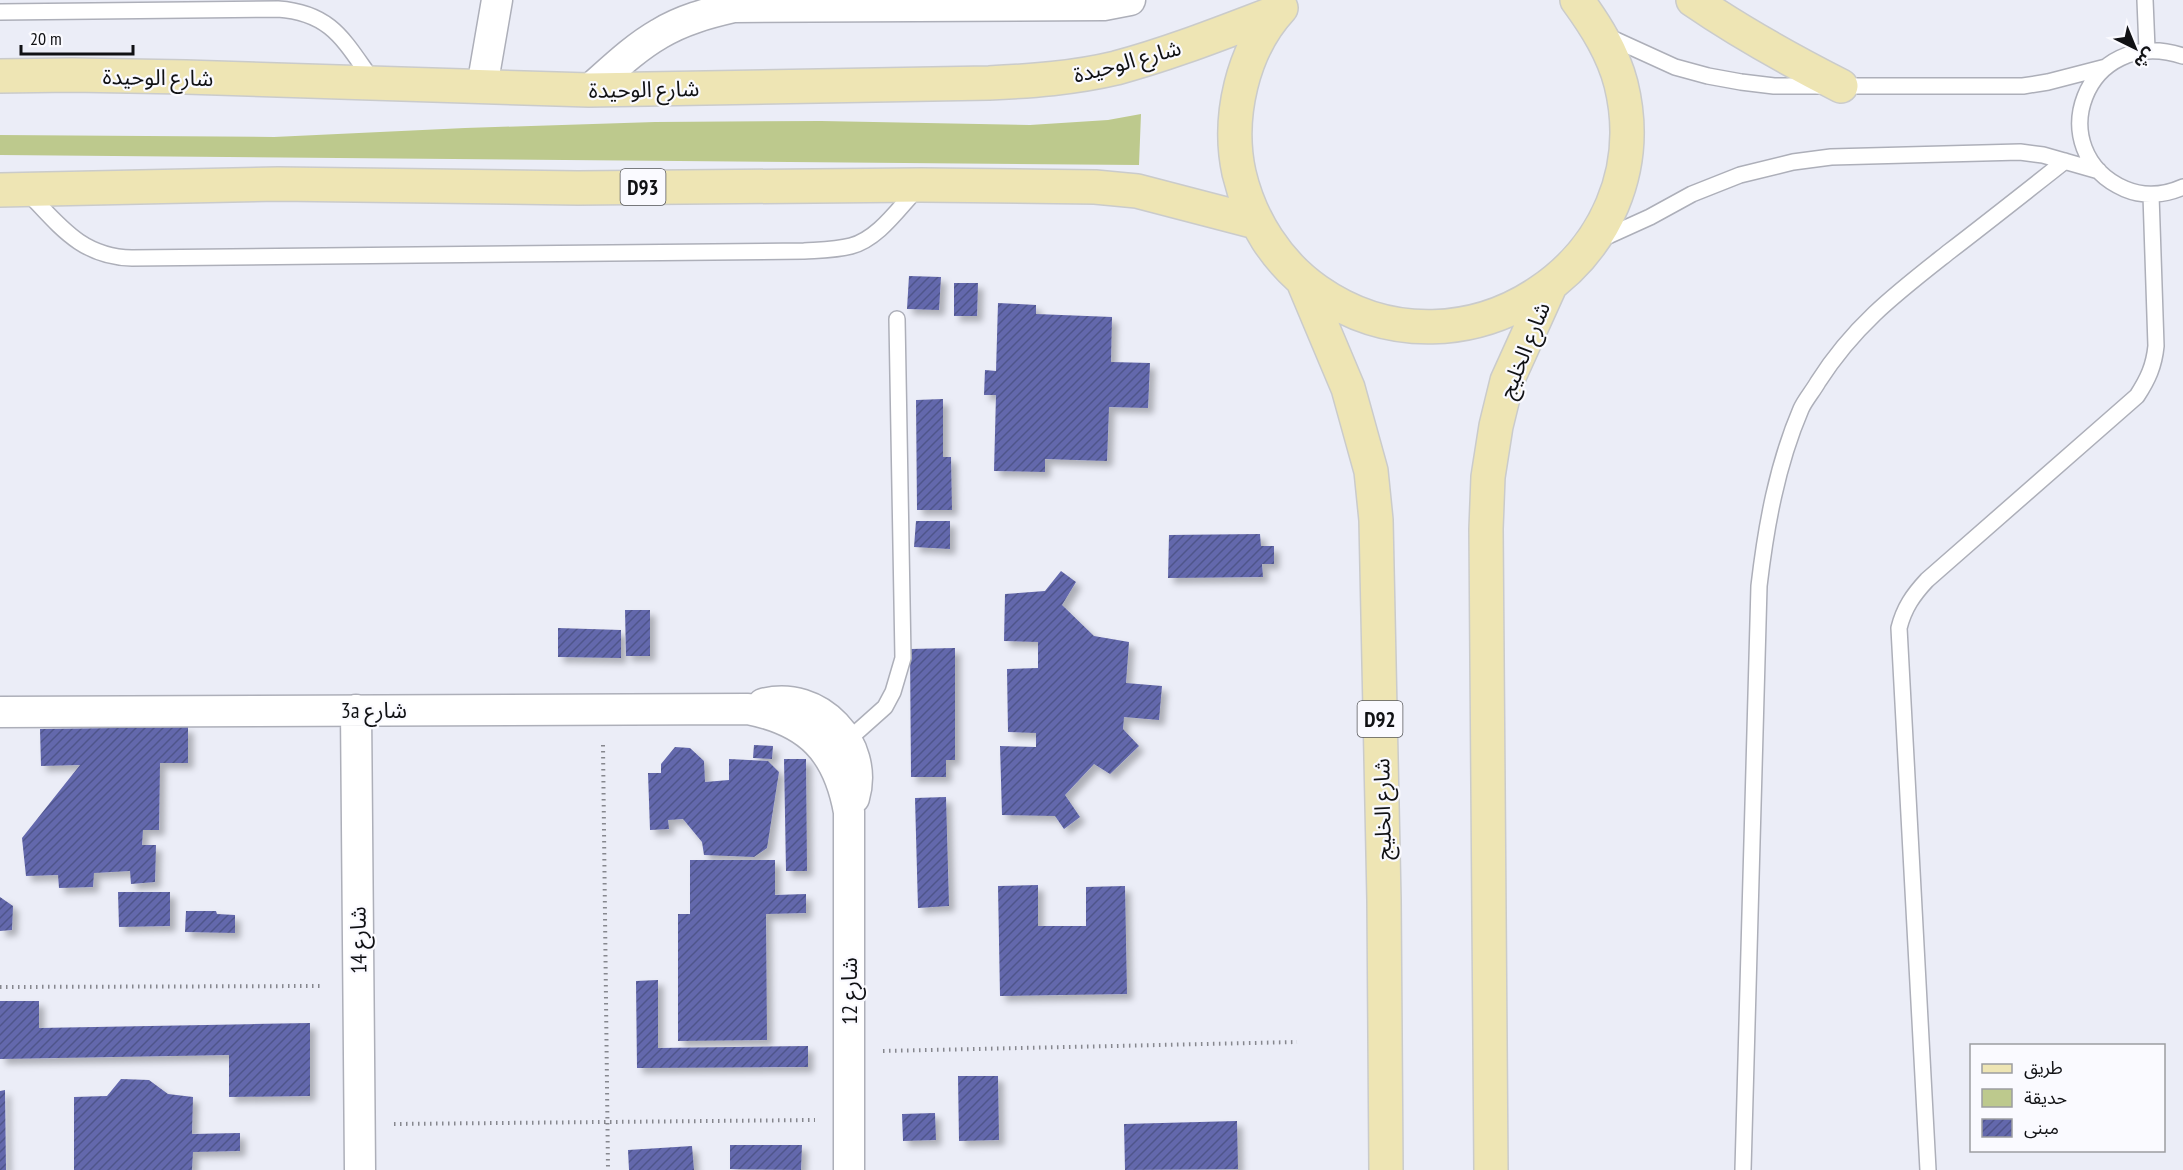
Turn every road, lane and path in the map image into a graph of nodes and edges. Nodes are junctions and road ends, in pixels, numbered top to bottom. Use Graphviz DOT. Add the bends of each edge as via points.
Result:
graph roads {
  1 [pos="497,0"];
  2 [pos="1130,0"];
  3 [pos="1577,0"];
  4 [pos="1694,0"];
  5 [pos="2145,0"];
  6 [pos="1283,6"];
  7 [pos="0,12"];
  8 [pos="1599,32"];
  9 [pos="2147,49"];
  10 [pos="2183,56"];
  11 [pos="2106,67"];
  12 [pos="0,76"];
  13 [pos="186,77"];
  14 [pos="375,83"];
  15 [pos="1841,86"];
  16 [pos="482,87"];
  17 [pos="589,90"];
  18 [pos="0,94"];
  19 [pos="2065,161"];
  20 [pos="2099,171"];
  21 [pos="921,184"];
  22 [pos="2183,187"];
  23 [pos="13,190"];
  24 [pos="2151,195"];
  25 [pos="1256,222"];
  26 [pos="1589,245"];
  27 [pos="1303,281"];
  28 [pos="1550,286"];
  29 [pos="897,319"];
  30 [pos="603,709"];
  31 [pos="748,709"];
  32 [pos="356,710"];
  33 [pos="0,712"];
  34 [pos="848,740"];
  35 [pos="849,812"];
  36 [pos="358,986"];
  37 [pos="0,987"];
  38 [pos="1297,1042"];
  39 [pos="849,1052"];
  40 [pos="849,1119"];
  41 [pos="607,1122"];
  42 [pos="359,1124"];
  43 [pos="360,1170"];
  44 [pos="608,1170"];
  45 [pos="849,1170"];
  46 [pos="1386,1170"];
  47 [pos="1491,1170"];
  48 [pos="1743,1170"];
  49 [pos="1928,1170"];
  1 -- 16 [label="street"];
  2 -- 17 [label="street" via="1104,5 734,7 708,13 659,34"];
  3 -- 8 [label="main road"];
  4 -- 15 [label="main road" via="1776,52"];
  5 -- 9 [label="lane"];
  6 -- 17 [label="main road, شارع الوحيدة" via="1166,53 1052,80"];
  6 -- 25 [label="main road" via="1260,38 1246,67 1238,98 1237,161"];
  7 -- 14 [label="lane" via="296,10 340,35"];
  8 -- 15 [label="lane" via="1675,67 1708,76 1774,86"];
  8 -- 26 [label="main road" via="1621,84 1626,140 1615,195"];
  9 -- 10 [label="lane"];
  9 -- 11 [label="lane" via="2125,55"];
  11 -- 15 [label="lane" via="2023,86"];
  11 -- 20 [label="lane" via="2092,81 2080,118 2081,138"];
  12 -- 13 [label="main road, شارع الوحيدة"];
  13 -- 14 [label="main road, شارع الوحيدة"];
  13 -- 18 [label="main road" via="163,93 148,97"];
  14 -- 16 [label="main road, شارع الوحيدة"];
  16 -- 17 [label="main road, شارع الوحيدة"];
  19 -- 20 [label="lane"];
  19 -- 26 [label="lane" via="2020,152 1831,157 1793,162 1740,175 1692,194"];
  19 -- 48 [label="lane" via="1909,282 1855,333 1802,407 1785,455 1770,513 1759,586"];
  20 -- 24 [label="lane" via="2114,184"];
  21 -- 23 [label="main road, D93" via="578,188 278,184"];
  21 -- 23 [label="lane" via="870,238 850,247 831,249 116,258 80,244"];
  21 -- 25 [label="main road, D93" via="1137,191"];
  22 -- 24 [label="lane"];
  24 -- 49 [label="lane" via="2156,346 2147,381 2137,396 1927,580 1912,596 1899,628"];
  25 -- 27 [label="main road" via="1277,254"];
  26 -- 28 [label="main road"];
  27 -- 28 [label="main road" via="1370,318 1407,326 1445,327 1482,320 1518,306"];
  27 -- 46 [label="main road, شارع الخليج / D92" via="1348,388 1371,471 1376,520"];
  28 -- 47 [label="main road, شارع الخليج" via="1507,381 1488,477"];
  29 -- 34 [label="lane" via="903,658 885,707"];
  30 -- 31 [label="street, 3a شارع"];
  30 -- 32 [label="street, 3a شارع"];
  30 -- 41 [label="path"];
  31 -- 34 [label="street, شارع 12" via="785,701 804,705 837,725"];
  31 -- 35 [label="street, شارع 12" via="773,714 797,725 818,742 844,786"];
  32 -- 33 [label="street, 3a شارع"];
  32 -- 36 [label="street, شارع 14"];
  34 -- 35 [label="street, شارع 12" via="857,776"];
  35 -- 39 [label="street, شارع 12"];
  36 -- 37 [label="path"];
  36 -- 42 [label="street, شارع 14"];
  38 -- 39 [label="path"];
  39 -- 40 [label="street, شارع 12"];
  40 -- 41 [label="path"];
  40 -- 45 [label="street, شارع 12"];
  41 -- 42 [label="path"];
  41 -- 44 [label="path"];
  42 -- 43 [label="street, شارع 14"];
}
